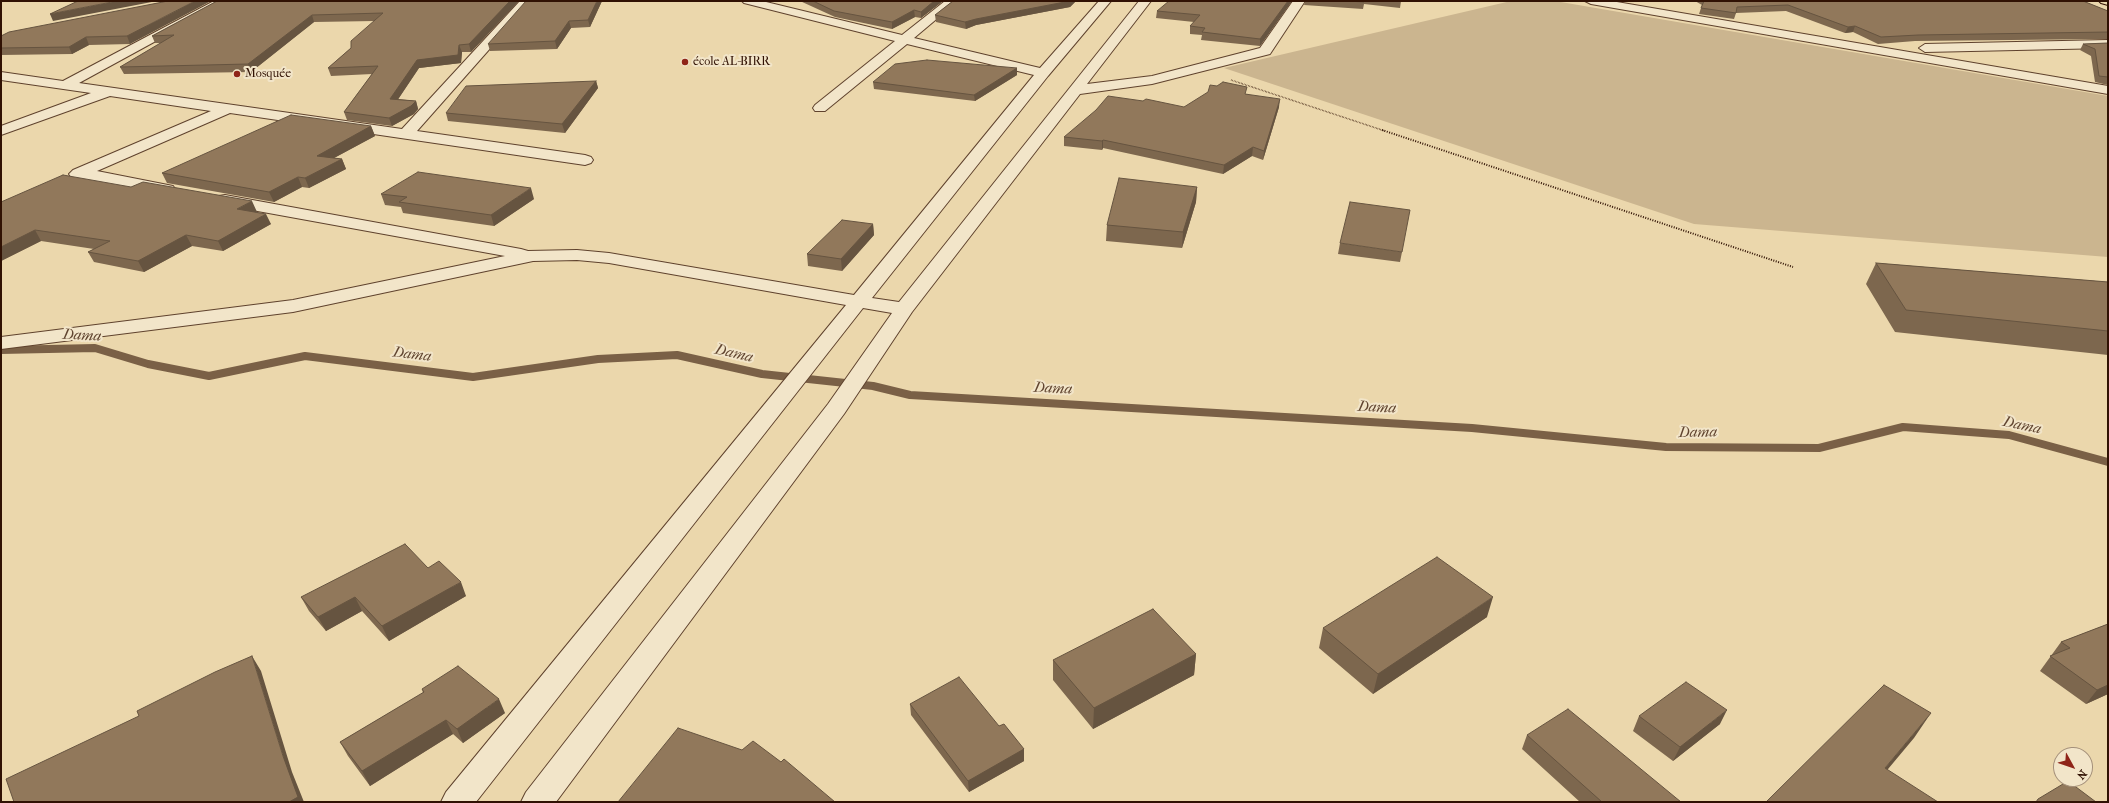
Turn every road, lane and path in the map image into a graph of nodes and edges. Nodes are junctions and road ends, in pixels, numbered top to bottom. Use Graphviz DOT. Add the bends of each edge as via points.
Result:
graph roads {
  1 [pos="223,1"];
  2 [pos="526,1"];
  3 [pos="748,1"];
  4 [pos="804,1"];
  5 [pos="952,1"];
  6 [pos="1105,1"];
  7 [pos="1145,1"];
  8 [pos="1299,1"];
  9 [pos="1592,1"];
  10 [pos="1636,1"];
  11 [pos="2103,3"];
  12 [pos="775,8"];
  13 [pos="2108,12"];
  14 [pos="905,39"];
  15 [pos="2108,44"];
  16 [pos="1876,49"];
  17 [pos="1198,69"];
  18 [pos="1043,73"];
  19 [pos="1,76"];
  20 [pos="65,85"];
  21 [pos="1076,90"];
  22 [pos="2108,90"];
  23 [pos="108,92"];
  24 [pos="820,108"];
  25 [pos="227,109"];
  26 [pos="1,131"];
  27 [pos="406,134"];
  28 [pos="585,160"];
  29 [pos="181,192"];
  30 [pos="212,197"];
  31 [pos="532,256"];
  32 [pos="1793,267"];
  33 [pos="859,302"];
  34 [pos="904,309"];
  35 [pos="1,343"];
  36 [pos="457,802"];
  37 [pos="537,802"];
  1 -- 20 [label="street"];
  2 -- 27 [label="street"];
  3 -- 12 [label="street"];
  4 -- 12 [label="street"];
  5 -- 14 [label="street"];
  6 -- 18 [label="street"];
  7 -- 21 [label="street"];
  8 -- 17 [label="street" via="1265,51"];
  9 -- 10 [label="street"];
  9 -- 16 [label="street"];
  11 -- 13 [label="main road"];
  12 -- 14 [label="street"];
  14 -- 18 [label="street"];
  14 -- 24 [label="street"];
  15 -- 16 [label="street"];
  16 -- 22 [label="street"];
  17 -- 21 [label="street" via="1122,85"];
  17 -- 32 [label="path"];
  18 -- 33 [label="street"];
  19 -- 20 [label="street"];
  20 -- 23 [label="street"];
  21 -- 34 [label="street"];
  23 -- 25 [label="street"];
  23 -- 26 [label="street"];
  25 -- 27 [label="street"];
  25 -- 29 [label="street" via="72,176"];
  27 -- 28 [label="street"];
  30 -- 31 [label="street"];
  31 -- 33 [label="street" via="577,255 609,258"];
  31 -- 35 [label="street" via="293,306"];
  33 -- 34 [label="street"];
  33 -- 36 [label="street"];
  34 -- 37 [label="street" via="836,409"];
}
